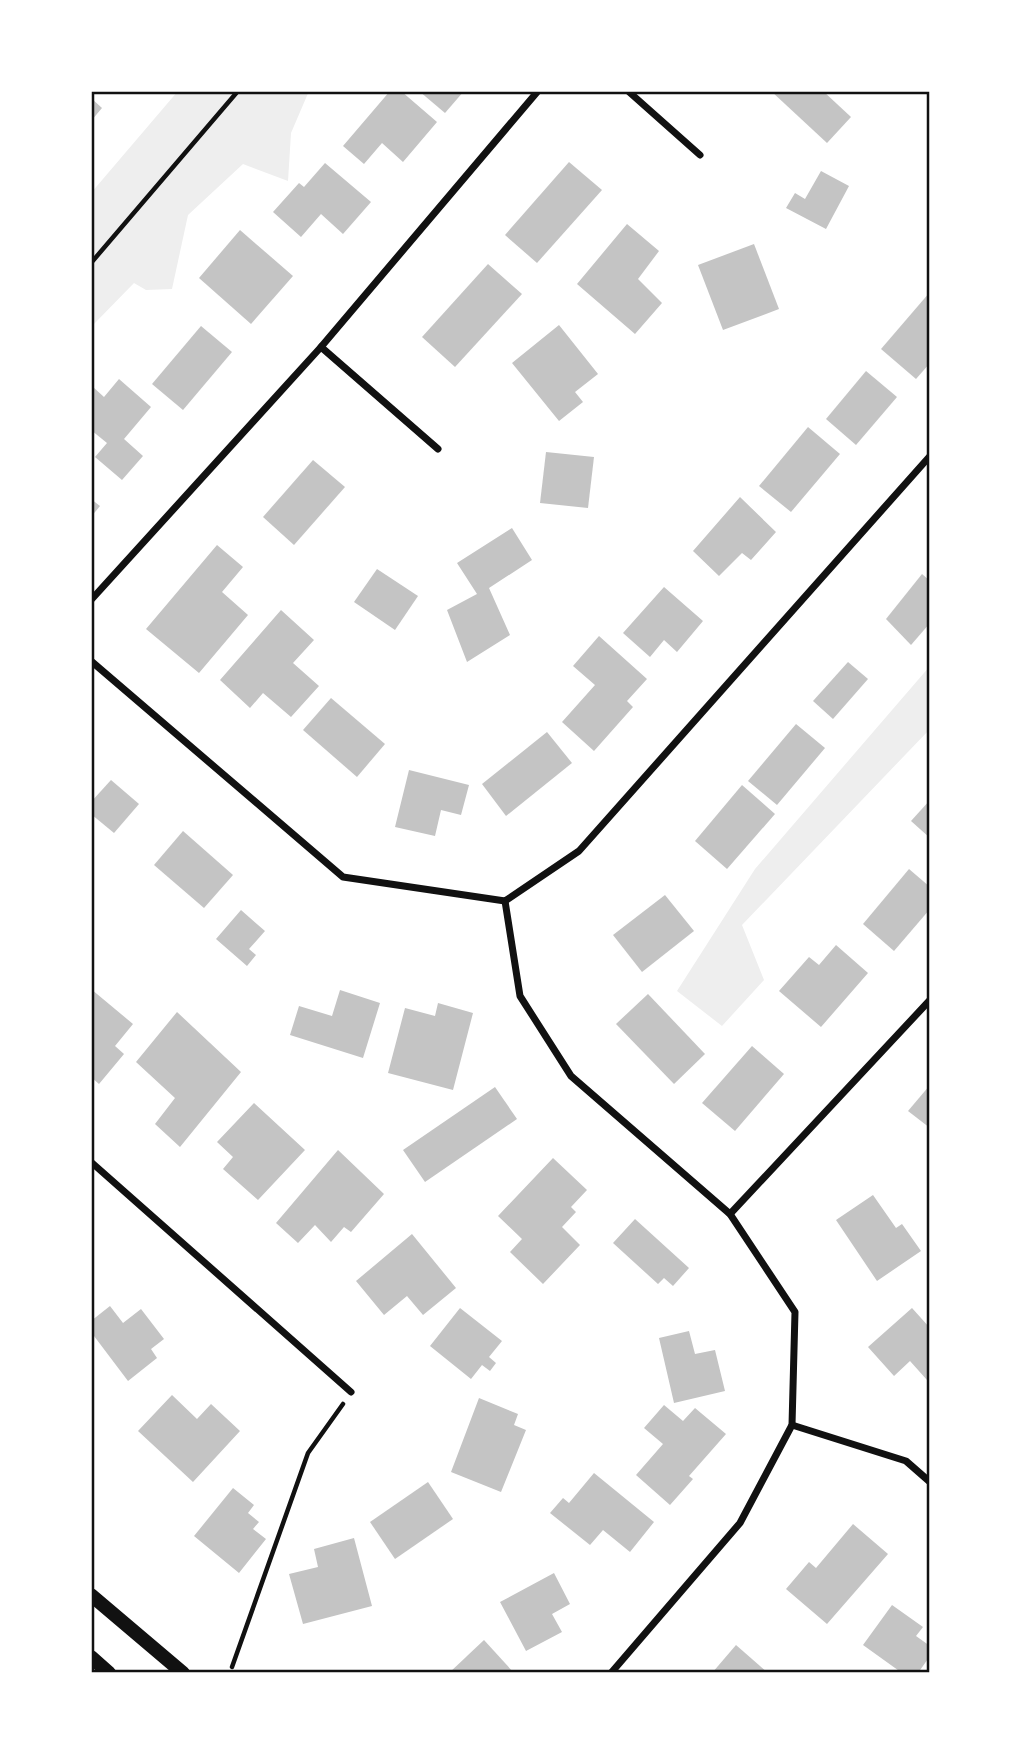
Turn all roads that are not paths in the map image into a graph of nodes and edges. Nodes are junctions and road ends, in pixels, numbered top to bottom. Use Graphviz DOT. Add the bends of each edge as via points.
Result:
graph roads {
  1 [pos="538,91"];
  2 [pos="628,91"];
  3 [pos="700,155"];
  4 [pos="321,347"];
  5 [pos="438,449"];
  6 [pos="930,456"];
  7 [pos="91,600"];
  8 [pos="91,661"];
  9 [pos="505,901"];
  10 [pos="930,999"];
  11 [pos="91,1162"];
  12 [pos="730,1214"];
  13 [pos="351,1392"];
  14 [pos="792,1426"];
  15 [pos="930,1482"];
  16 [pos="91,1595"];
  17 [pos="91,1657"];
  18 [pos="109,1673"];
  19 [pos="183,1673"];
  20 [pos="611,1673"];
  1 -- 4 [label="street"];
  2 -- 3 [label="street"];
  4 -- 5 [label="street"];
  4 -- 7 [label="street"];
  6 -- 9 [label="street" via="579,851"];
  8 -- 9 [label="street" via="343,877"];
  9 -- 12 [label="street" via="520,996 571,1076"];
  10 -- 12 [label="street"];
  11 -- 13 [label="street"];
  12 -- 14 [label="street" via="795,1312"];
  14 -- 15 [label="street" via="906,1461"];
  14 -- 20 [label="street" via="740,1523"];
  16 -- 19 [label="main road"];
  17 -- 18 [label="main road"];
}
